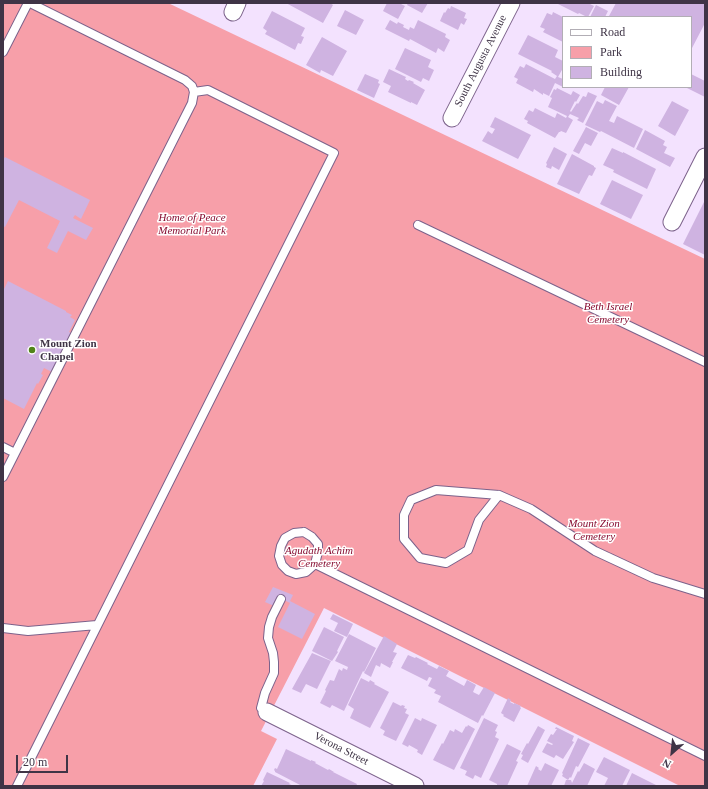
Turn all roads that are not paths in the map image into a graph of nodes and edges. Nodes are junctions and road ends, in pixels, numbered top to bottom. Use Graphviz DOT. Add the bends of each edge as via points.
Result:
graph roads {
  1 [pos="29,3"];
  2 [pos="511,3"];
  3 [pos="3,52"];
  4 [pos="194,92"];
  5 [pos="452,118"];
  6 [pos="705,157"];
  7 [pos="672,222"];
  8 [pos="418,225"];
  9 [pos="705,362"];
  10 [pos="3,447"];
  11 [pos="15,453"];
  12 [pos="3,477"];
  13 [pos="499,495"];
  14 [pos="315,564"];
  15 [pos="705,594"];
  16 [pos="281,599"];
  17 [pos="97,625"];
  18 [pos="3,628"];
  19 [pos="267,712"];
  20 [pos="705,756"];
  21 [pos="392,781"];
  22 [pos="17,786"];
  23 [pos="415,786"];
  1 -- 3 [label="lane"];
  1 -- 4 [label="lane" via="184,80 192,86"];
  2 -- 5 [label="street, South Augusta Avenue"];
  4 -- 11 [label="lane" via="192,103"];
  4 -- 17 [label="lane" via="208,90 334,153"];
  6 -- 7 [label="street"];
  8 -- 9 [label="lane"];
  10 -- 11 [label="lane"];
  11 -- 12 [label="lane"];
  13 -- 13 [label="lane" via="436,490 411,500 404,515 404,539 420,558 446,563 468,550 479,520"];
  13 -- 15 [label="lane" via="531,509 595,551 653,578"];
  14 -- 14 [label="lane" via="306,572 296,574 288,571 282,565 279,556 285,538 294,533 304,532 312,537 318,544"];
  14 -- 20 [label="lane"];
  16 -- 19 [label="lane" via="269,627 268,638 273,653 274,673 261,708"];
  17 -- 18 [label="lane" via="28,631"];
  17 -- 22 [label="lane"];
  19 -- 21 [label="street, Verona Street"];
  21 -- 23 [label="street, Verona Street"];
}
